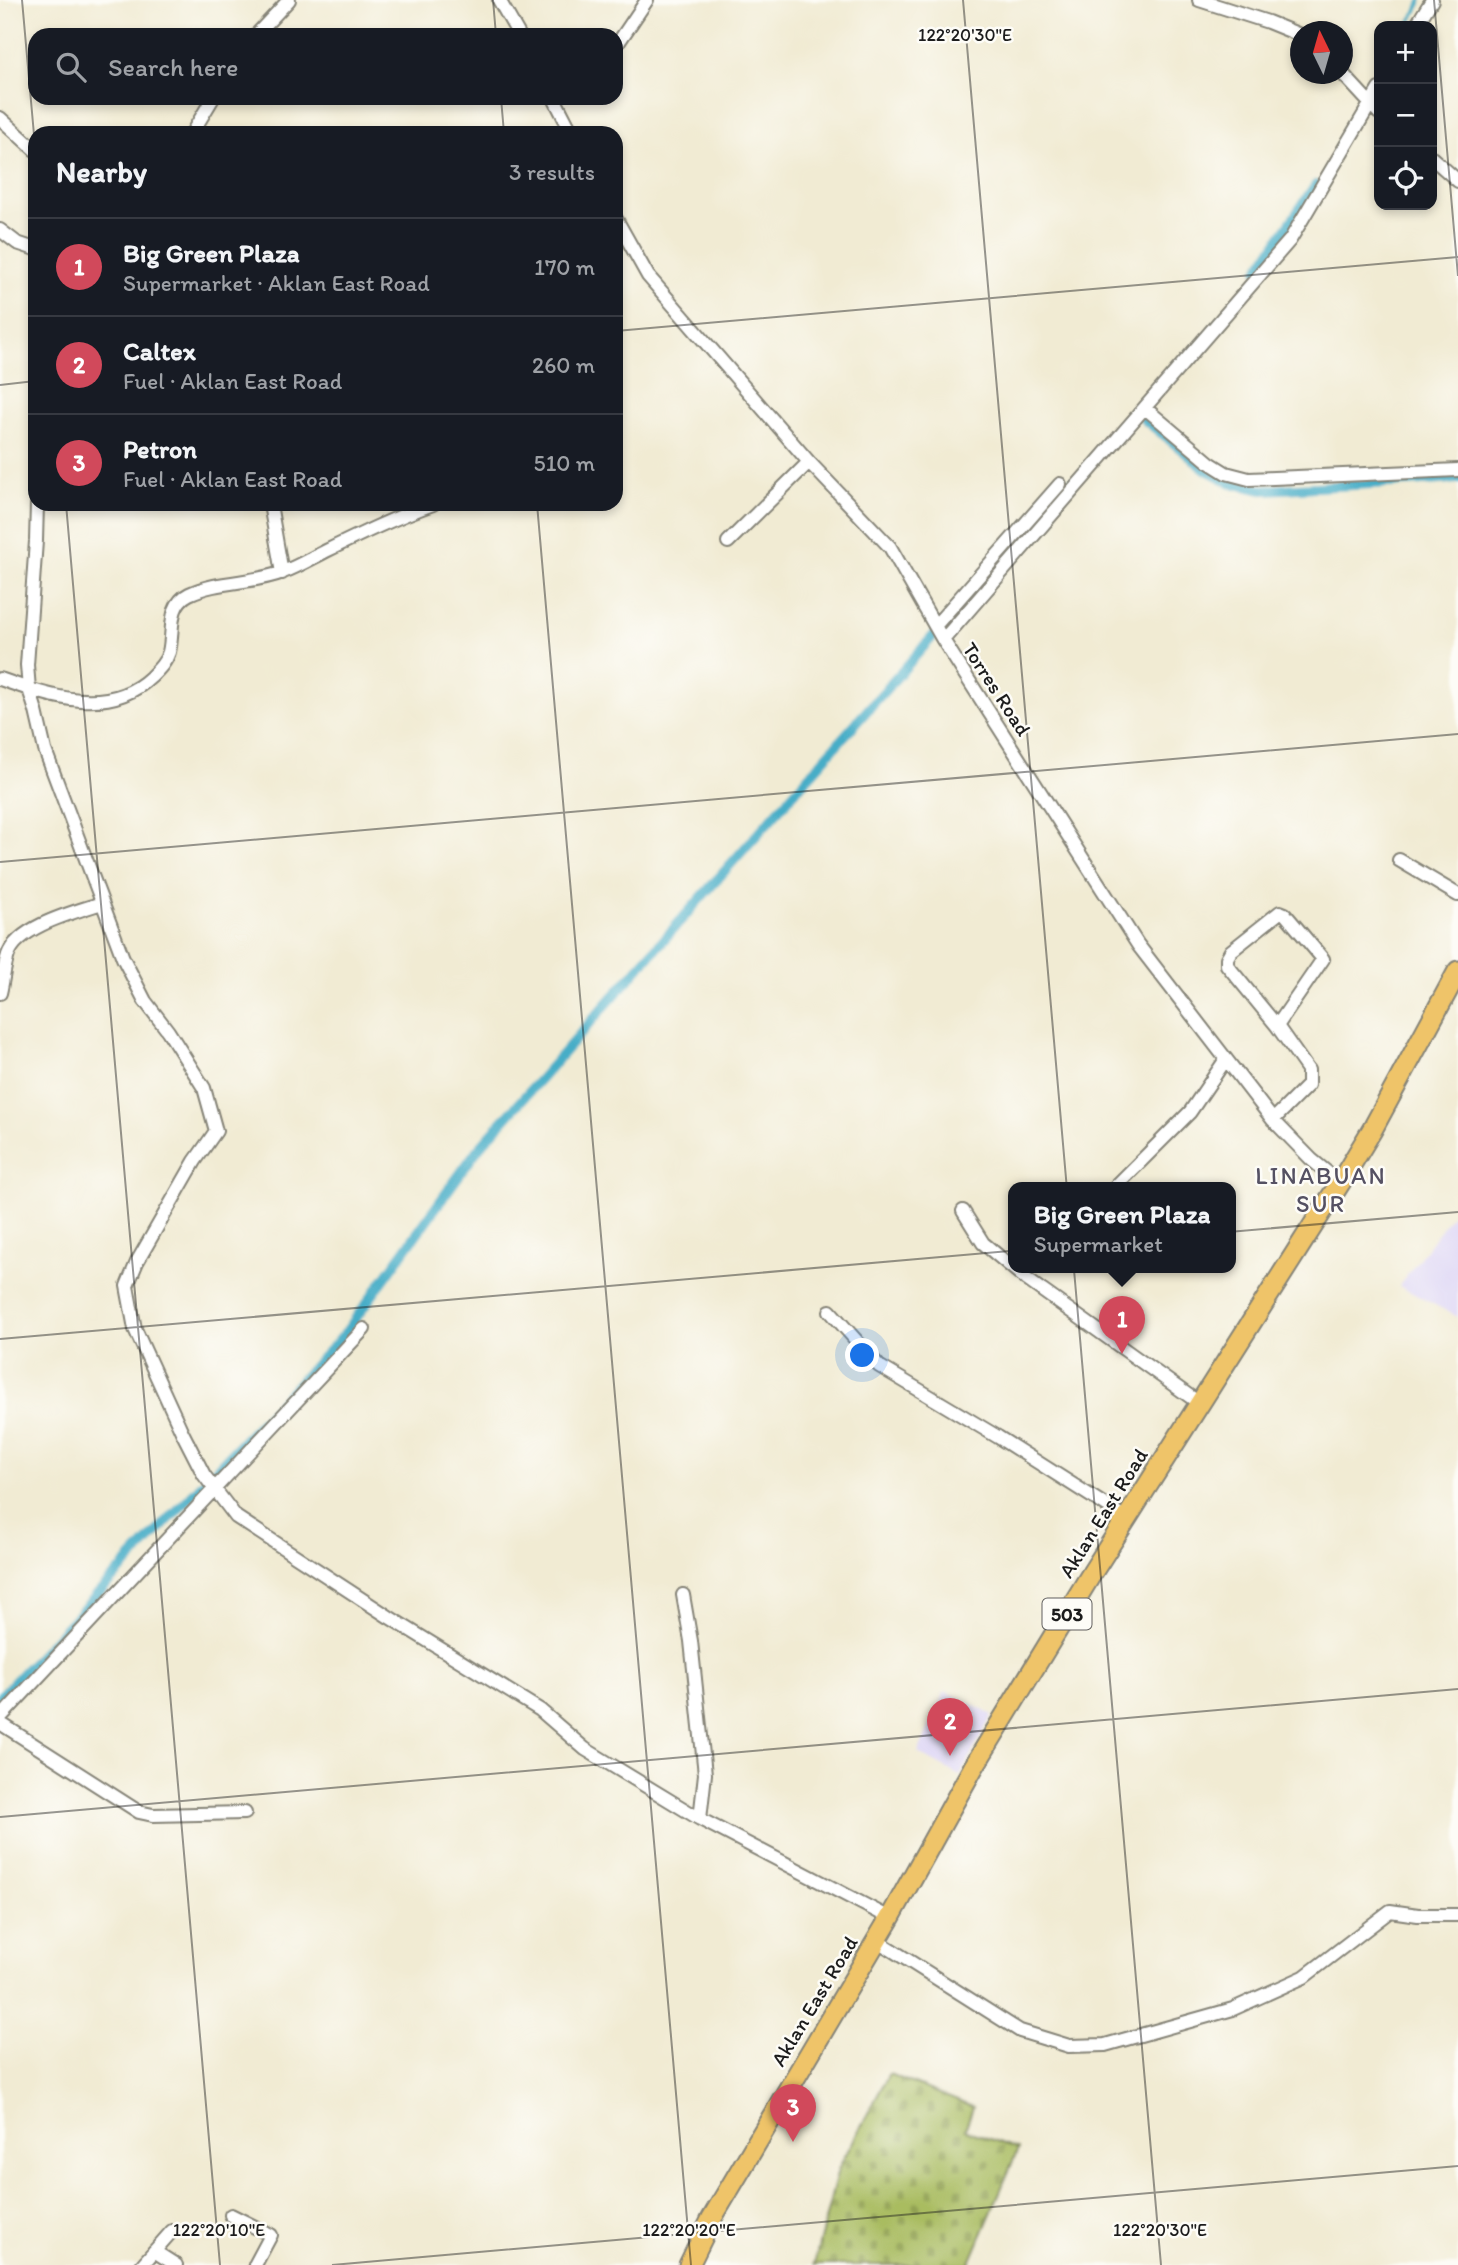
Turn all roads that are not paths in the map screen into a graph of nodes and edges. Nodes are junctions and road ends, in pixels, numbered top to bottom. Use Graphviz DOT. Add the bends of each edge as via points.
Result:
graph roads {
  1 [pos="289,0"];
  2 [pos="499,0"];
  3 [pos="647,0"];
  4 [pos="1199,0"];
  5 [pos="1432,0"];
  6 [pos="1419,21"];
  7 [pos="263,28"];
  8 [pos="515,28"];
  9 [pos="1290,31"];
  10 [pos="623,36"];
  11 [pos="1352,84"];
  12 [pos="209,105"];
  13 [pos="561,105"];
  14 [pos="1374,108"];
  15 [pos="1374,111"];
  16 [pos="0,118"];
  17 [pos="196,126"];
  18 [pos="569,126"];
  19 [pos="28,144"];
  20 [pos="1437,162"];
  21 [pos="1458,181"];
  22 [pos="0,230"];
  23 [pos="623,231"];
  24 [pos="28,247"];
  25 [pos="1145,408"];
  26 [pos="809,462"];
  27 [pos="1458,470"];
  28 [pos="1060,485"];
  29 [pos="37,511"];
  30 [pos="271,511"];
  31 [pos="397,511"];
  32 [pos="728,542"];
  33 [pos="282,573"];
  34 [pos="938,632"];
  35 [pos="0,679"];
  36 [pos="29,689"];
  37 [pos="1399,860"];
  38 [pos="1458,895"];
  39 [pos="102,903"];
  40 [pos="1458,971"];
  41 [pos="0,993"];
  42 [pos="1277,1026"];
  43 [pos="1226,1059"];
  44 [pos="1273,1120"];
  45 [pos="1120,1182"];
  46 [pos="1340,1183"];
  47 [pos="963,1211"];
  48 [pos="1008,1264"];
  49 [pos="1019,1273"];
  50 [pos="830,1311"];
  51 [pos="364,1329"];
  52 [pos="1199,1403"];
  53 [pos="211,1484"];
  54 [pos="1127,1518"];
  55 [pos="683,1595"];
  56 [pos="0,1720"];
  57 [pos="245,1813"];
  58 [pos="700,1819"];
  59 [pos="1458,1915"];
  60 [pos="890,1918"];
  61 [pos="876,1940"];
  62 [pos="231,2215"];
  63 [pos="172,2231"];
  64 [pos="154,2251"];
  65 [pos="142,2265"];
  66 [pos="176,2265"];
  67 [pos="255,2265"];
  68 [pos="689,2265"];
  1 -- 7 [label="street"];
  2 -- 8 [label="street"];
  3 -- 10 [label="street"];
  4 -- 9 [label="street"];
  5 -- 6 [label="street"];
  11 -- 14 [label="street"];
  12 -- 17 [label="street"];
  13 -- 18 [label="street"];
  15 -- 25 [label="street" via="1290,240"];
  16 -- 19 [label="street"];
  20 -- 21 [label="street"];
  22 -- 24 [label="street"];
  23 -- 26 [label="street, Torres Road" via="648,276"];
  25 -- 27 [label="street" via="1210,463 1249,479"];
  25 -- 34 [label="street"];
  26 -- 32 [label="street"];
  26 -- 34 [label="street, Torres Road" via="890,547"];
  28 -- 34 [label="street"];
  29 -- 36 [label="street"];
  30 -- 33 [label="street"];
  31 -- 33 [label="street"];
  33 -- 36 [label="street" via="188,594 173,612 167,660 143,685 128,693 96,701 64,699"];
  34 -- 43 [label="street, Torres Road" via="1138,945"];
  35 -- 36 [label="street"];
  36 -- 39 [label="street" via="45,750"];
  37 -- 38 [label="street"];
  39 -- 41 [label="street" via="33,929 19,940 8,953"];
  39 -- 53 [label="street" via="145,1001 204,1088 216,1131 127,1286 135,1329"];
  40 -- 46 [label="main road, Aklan East Road / 503"];
  42 -- 42 [label="street" via="1323,959 1280,912 1227,958 1227,965"];
  42 -- 44 [label="street" via="1310,1079"];
  43 -- 44 [label="street, Torres Road"];
  43 -- 45 [label="street" via="1190,1112"];
  44 -- 46 [label="street, Torres Road"];
  46 -- 52 [label="main road, Aklan East Road / 503"];
  47 -- 48 [label="street" via="983,1243"];
  49 -- 52 [label="street"];
  50 -- 54 [label="street" via="879,1366"];
  51 -- 53 [label="street"];
  52 -- 54 [label="main road, Aklan East Road / 503"];
  53 -- 56 [label="street"];
  53 -- 58 [label="street" via="236,1517 540,1710 585,1749"];
  54 -- 60 [label="main road, Aklan East Road / 503" via="972,1768"];
  55 -- 58 [label="street" via="705,1774"];
  56 -- 57 [label="street" via="139,1812"];
  58 -- 60 [label="street"];
  59 -- 61 [label="street" via="1390,1911 1304,1977 1233,2009 1105,2045 1069,2046 1020,2031"];
  60 -- 61 [label="main road, Aklan East Road / 503"];
  61 -- 68 [label="main road, Aklan East Road / 503" via="712,2218"];
  62 -- 67 [label="street" via="271,2235"];
  63 -- 64 [label="street"];
  64 -- 65 [label="street"];
  64 -- 66 [label="street"];
}
